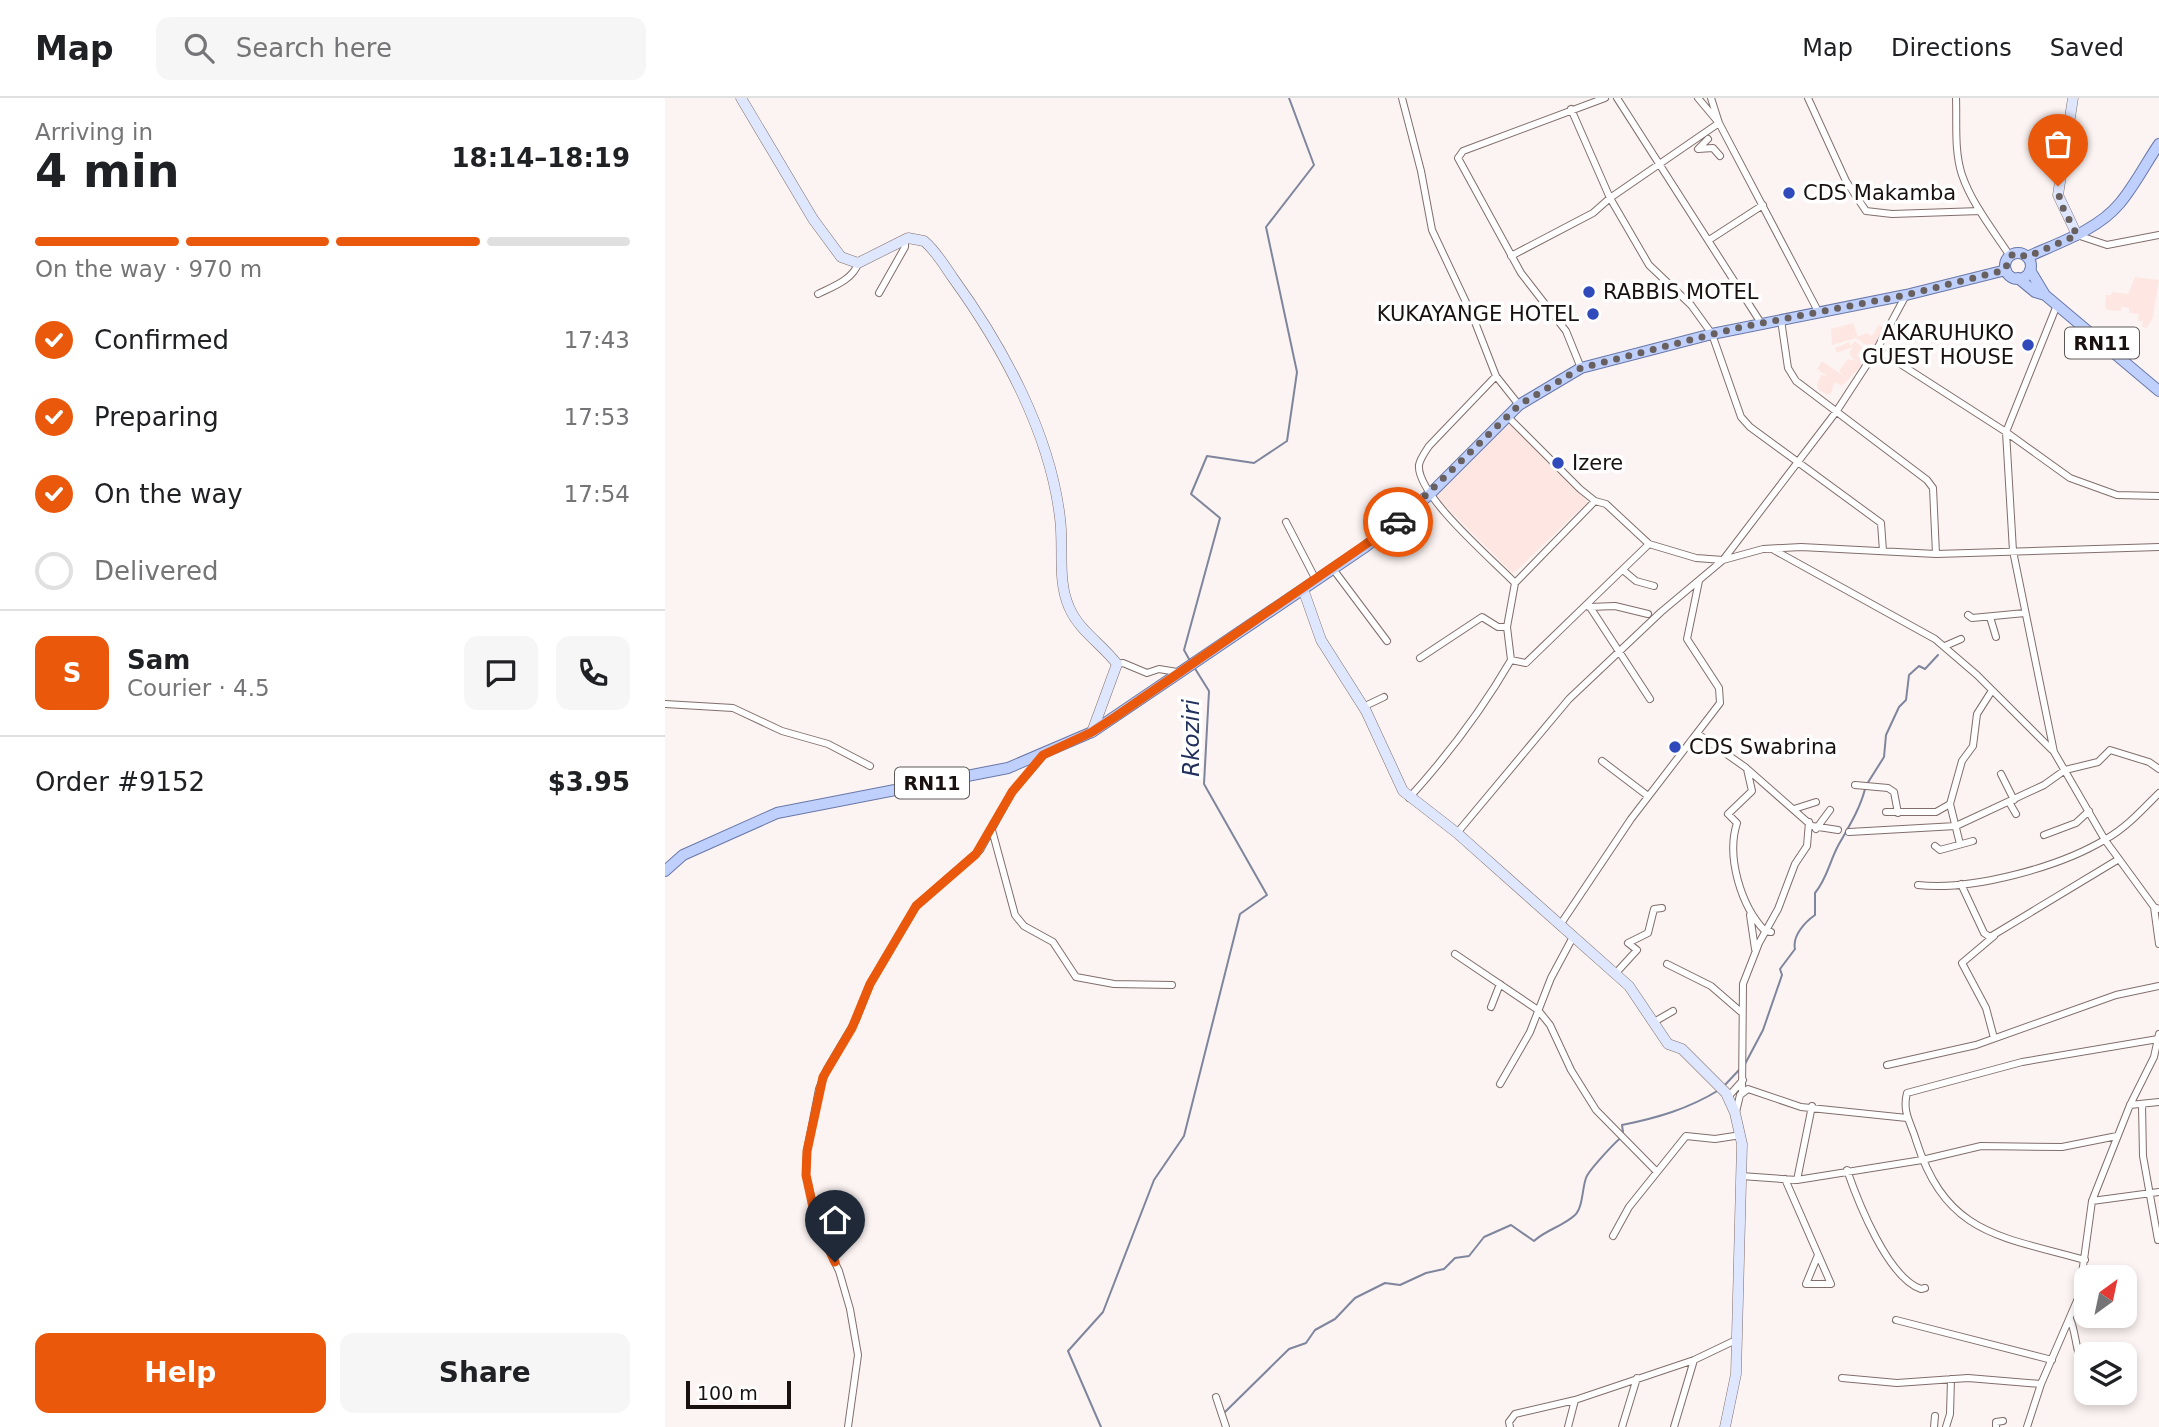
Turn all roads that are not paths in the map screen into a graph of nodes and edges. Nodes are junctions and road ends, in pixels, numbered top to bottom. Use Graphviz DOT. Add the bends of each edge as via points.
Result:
graph roads {
  1 [pos="741,98"];
  2 [pos="1402,98"];
  3 [pos="1605,98"];
  4 [pos="1617,98"];
  5 [pos="1698,98"];
  6 [pos="1711,98"];
  7 [pos="1808,98"];
  8 [pos="1956,98"];
  9 [pos="2073,98"];
  10 [pos="1571,109"];
  11 [pos="1719,123"];
  12 [pos="1707,136"];
  13 [pos="2159,144"];
  14 [pos="1716,147"];
  15 [pos="1720,156"];
  16 [pos="1662,165"];
  17 [pos="1610,198"];
  18 [pos="1763,205"];
  19 [pos="1980,211"];
  20 [pos="2077,235"];
  21 [pos="2159,235"];
  22 [pos="905,239"];
  23 [pos="1709,240"];
  24 [pos="1511,256"];
  25 [pos="2010,256"];
  26 [pos="2027,257"];
  27 [pos="858,263"];
  28 [pos="2005,270"];
  29 [pos="2030,270"];
  30 [pos="2018,278"];
  31 [pos="818,293"];
  32 [pos="879,293"];
  33 [pos="1906,295"];
  34 [pos="2045,295"];
  35 [pos="2056,305"];
  36 [pos="1819,313"];
  37 [pos="1781,320"];
  38 [pos="1761,323"];
  39 [pos="1712,334"];
  40 [pos="1877,349"];
  41 [pos="1581,368"];
  42 [pos="1496,376"];
  43 [pos="2159,391"];
  44 [pos="1519,405"];
  45 [pos="1836,412"];
  46 [pos="1508,417"];
  47 [pos="2006,432"];
  48 [pos="1799,463"];
  49 [pos="1429,495"];
  50 [pos="2159,496"];
  51 [pos="1595,501"];
  52 [pos="1286,522"];
  53 [pos="1649,544"];
  54 [pos="2159,547"];
  55 [pos="1772,549"];
  56 [pos="1883,551"];
  57 [pos="2013,551"];
  58 [pos="1936,554"];
  59 [pos="1723,560"];
  60 [pos="1333,569"];
  61 [pos="1624,571"];
  62 [pos="1316,580"];
  63 [pos="1699,581"];
  64 [pos="1515,583"];
  65 [pos="1654,586"];
  66 [pos="1303,589"];
  67 [pos="1589,605"];
  68 [pos="2025,613"];
  69 [pos="1648,614"];
  70 [pos="1968,615"];
  71 [pos="1990,617"];
  72 [pos="1507,627"];
  73 [pos="1996,637"];
  74 [pos="1961,639"];
  75 [pos="1387,642"];
  76 [pos="1945,646"];
  77 [pos="1620,653"];
  78 [pos="1420,658"];
  79 [pos="1511,660"];
  80 [pos="1117,664"];
  81 [pos="1187,670"];
  82 [pos="1991,692"];
  83 [pos="1384,697"];
  84 [pos="1650,699"];
  85 [pos="665,704"];
  86 [pos="1363,707"];
  87 [pos="1092,732"];
  88 [pos="1698,734"];
  89 [pos="2054,752"];
  90 [pos="1043,755"];
  91 [pos="1602,761"];
  92 [pos="870,766"];
  93 [pos="1747,769"];
  94 [pos="2159,769"];
  95 [pos="2065,770"];
  96 [pos="2001,774"];
  97 [pos="1763,783"];
  98 [pos="1855,785"];
  99 [pos="1752,791"];
  100 [pos="2159,793"];
  101 [pos="1648,796"];
  102 [pos="1409,798"];
  103 [pos="2012,801"];
  104 [pos="1816,802"];
  105 [pos="1950,804"];
  106 [pos="1794,809"];
  107 [pos="1830,810"];
  108 [pos="2089,811"];
  109 [pos="1886,813"];
  110 [pos="1898,813"];
  111 [pos="2016,814"];
  112 [pos="1809,822"];
  113 [pos="1956,826"];
  114 [pos="1816,829"];
  115 [pos="992,830"];
  116 [pos="1838,830"];
  117 [pos="1849,832"];
  118 [pos="1457,833"];
  119 [pos="1808,835"];
  120 [pos="2044,835"];
  121 [pos="2105,840"];
  122 [pos="1973,841"];
  123 [pos="1960,844"];
  124 [pos="1935,846"];
  125 [pos="2119,859"];
  126 [pos="665,871"];
  127 [pos="1961,884"];
  128 [pos="1918,885"];
  129 [pos="1662,908"];
  130 [pos="2156,908"];
  131 [pos="1750,915"];
  132 [pos="1560,925"];
  133 [pos="1768,932"];
  134 [pos="1996,935"];
  135 [pos="1573,937"];
  136 [pos="2159,944"];
  137 [pos="1758,949"];
  138 [pos="1455,954"];
  139 [pos="1667,964"];
  140 [pos="1615,974"];
  141 [pos="1500,984"];
  142 [pos="1172,985"];
  143 [pos="2159,986"];
  144 [pos="1491,1007"];
  145 [pos="1538,1010"];
  146 [pos="1673,1011"];
  147 [pos="1741,1012"];
  148 [pos="1654,1022"];
  149 [pos="2158,1036"];
  150 [pos="1994,1038"];
  151 [pos="1887,1065"];
  152 [pos="1743,1080"];
  153 [pos="1500,1084"];
  154 [pos="1742,1092"];
  155 [pos="1728,1097"];
  156 [pos="2159,1102"];
  157 [pos="2142,1104"];
  158 [pos="2130,1105"];
  159 [pos="1812,1106"];
  160 [pos="1735,1113"];
  161 [pos="1907,1118"];
  162 [pos="1741,1134"];
  163 [pos="2117,1136"];
  164 [pos="1922,1160"];
  165 [pos="1847,1170"];
  166 [pos="1657,1172"];
  167 [pos="1741,1176"];
  168 [pos="1785,1179"];
  169 [pos="1797,1180"];
  170 [pos="2159,1192"];
  171 [pos="2151,1194"];
  172 [pos="2092,1201"];
  173 [pos="1613,1236"];
  174 [pos="2158,1240"];
  175 [pos="1818,1255"];
  176 [pos="2085,1260"];
  177 [pos="1925,1287"];
  178 [pos="2070,1319"];
  179 [pos="1896,1320"];
  180 [pos="1738,1339"];
  181 [pos="2078,1342"];
  182 [pos="1694,1360"];
  183 [pos="2052,1360"];
  184 [pos="1637,1378"];
  185 [pos="1842,1378"];
  186 [pos="1951,1379"];
  187 [pos="2041,1384"];
  188 [pos="1216,1397"];
  189 [pos="1575,1400"];
  190 [pos="1935,1416"];
  191 [pos="2003,1422"];
  192 [pos="848,1427"];
  193 [pos="1226,1427"];
  194 [pos="1510,1427"];
  195 [pos="1568,1427"];
  196 [pos="1622,1427"];
  197 [pos="1674,1427"];
  198 [pos="1725,1427"];
  199 [pos="1934,1427"];
  200 [pos="1946,1427"];
  201 [pos="1996,1427"];
  202 [pos="2028,1427"];
  1 -- 27 [label="street" via="813,219 841,257"];
  2 -- 42 [label="street" via="1433,230"];
  3 -- 10 [label="street"];
  4 -- 16 [label="street"];
  5 -- 11 [label="street"];
  6 -- 11 [label="street"];
  7 -- 19 [label="street" via="1846,181 1866,211"];
  8 -- 19 [label="street" via="1962,176"];
  9 -- 20 [label="street" via="2058,195"];
  10 -- 17 [label="street"];
  10 -- 24 [label="street" via="1459,156"];
  11 -- 12 [label="street"];
  11 -- 18 [label="street"];
  12 -- 14 [label="street"];
  12 -- 14 [label="street" via="1698,149"];
  12 -- 16 [label="street"];
  13 -- 20 [label="main road" via="2119,204"];
  14 -- 15 [label="street"];
  16 -- 17 [label="street"];
  16 -- 23 [label="street"];
  17 -- 24 [label="street" via="1593,213"];
  17 -- 39 [label="street" via="1651,269 1691,305"];
  18 -- 23 [label="street"];
  18 -- 36 [label="street"];
  19 -- 25 [label="street"];
  20 -- 21 [label="street" via="2108,245"];
  20 -- 26 [label="main road"];
  22 -- 27 [label="street"];
  22 -- 32 [label="street"];
  22 -- 80 [label="street" via="918,238 930,246 978,313 1006,365 1043,446 1054,485 1068,606"];
  23 -- 38 [label="street"];
  24 -- 41 [label="street" via="1566,331"];
  25 -- 26 [label="main road"];
  25 -- 28 [label="main road"];
  26 -- 29 [label="main road, RN11"];
  27 -- 31 [label="street" via="838,285"];
  28 -- 30 [label="main road, RN11"];
  28 -- 33 [label="main road, RN11"];
  29 -- 30 [label="main road"];
  29 -- 34 [label="main road, RN11"];
  30 -- 34 [label="main road, RN11"];
  33 -- 36 [label="main road, RN11"];
  33 -- 40 [label="street"];
  34 -- 35 [label="main road, RN11"];
  35 -- 43 [label="main road, RN11"];
  35 -- 47 [label="street"];
  36 -- 37 [label="main road, RN11"];
  37 -- 38 [label="main road, RN11"];
  37 -- 45 [label="street" via="1792,375"];
  38 -- 39 [label="main road, RN11"];
  39 -- 41 [label="main road, RN11"];
  39 -- 48 [label="street" via="1741,417"];
  40 -- 45 [label="street"];
  40 -- 47 [label="street"];
  41 -- 44 [label="main road, RN11"];
  42 -- 44 [label="street"];
  42 -- 49 [label="street" via="1425,452 1419,465"];
  44 -- 46 [label="main road, RN11"];
  45 -- 48 [label="street"];
  45 -- 58 [label="street" via="1927,480 1936,500"];
  46 -- 49 [label="main road, RN11"];
  46 -- 51 [label="street"];
  47 -- 50 [label="street" via="2056,470 2087,486 2117,495"];
  47 -- 57 [label="street"];
  48 -- 56 [label="street" via="1881,523"];
  48 -- 59 [label="street"];
  49 -- 60 [label="main road, RN11"];
  49 -- 64 [label="street"];
  51 -- 53 [label="street" via="1606,504"];
  51 -- 64 [label="street"];
  52 -- 62 [label="street"];
  53 -- 59 [label="street" via="1696,558"];
  53 -- 61 [label="street"];
  54 -- 57 [label="street"];
  55 -- 56 [label="street"];
  55 -- 59 [label="street"];
  55 -- 76 [label="street"];
  56 -- 58 [label="street"];
  57 -- 58 [label="street"];
  57 -- 68 [label="street"];
  59 -- 63 [label="street"];
  60 -- 62 [label="main road, RN11"];
  60 -- 75 [label="street"];
  61 -- 65 [label="street" via="1636,581"];
  61 -- 67 [label="street"];
  62 -- 66 [label="main road, RN11"];
  63 -- 77 [label="street"];
  63 -- 88 [label="street" via="1686,639 1722,696"];
  64 -- 72 [label="street"];
  66 -- 81 [label="main road, RN11"];
  66 -- 86 [label="street" via="1321,640"];
  67 -- 69 [label="street"];
  67 -- 77 [label="street"];
  67 -- 79 [label="street" via="1526,663"];
  68 -- 71 [label="street"];
  68 -- 89 [label="street"];
  70 -- 71 [label="street"];
  71 -- 73 [label="street"];
  72 -- 78 [label="street" via="1482,617"];
  72 -- 79 [label="street"];
  74 -- 76 [label="street"];
  76 -- 82 [label="street"];
  77 -- 84 [label="street"];
  77 -- 118 [label="street" via="1569,699"];
  79 -- 102 [label="street" via="1449,752"];
  80 -- 81 [label="street" via="1147,673"];
  80 -- 87 [label="street"];
  81 -- 87 [label="main road, RN11"];
  82 -- 89 [label="street"];
  82 -- 105 [label="street" via="1977,714 1973,746 1962,761"];
  83 -- 86 [label="street"];
  85 -- 92 [label="street" via="733,708 782,731 828,744"];
  86 -- 102 [label="street" via="1397,783"];
  87 -- 90 [label="main road, RN11"];
  88 -- 93 [label="street"];
  88 -- 101 [label="street"];
  89 -- 95 [label="street"];
  90 -- 115 [label="street" via="1017,785"];
  90 -- 126 [label="main road, RN11" via="1007,768 777,813 683,855"];
  91 -- 101 [label="street"];
  93 -- 97 [label="street"];
  93 -- 99 [label="street"];
  94 -- 95 [label="street" via="2111,750 2098,762"];
  95 -- 103 [label="street"];
  95 -- 108 [label="street"];
  96 -- 103 [label="street"];
  97 -- 99 [label="street"];
  97 -- 106 [label="street"];
  98 -- 110 [label="street" via="1888,788 1894,792"];
  99 -- 131 [label="street" via="1728,814 1737,823 1735,861"];
  100 -- 121 [label="street"];
  101 -- 132 [label="street"];
  102 -- 118 [label="street"];
  103 -- 111 [label="street"];
  103 -- 113 [label="street"];
  104 -- 106 [label="street"];
  105 -- 110 [label="street" via="1941,811"];
  105 -- 113 [label="street"];
  106 -- 112 [label="street"];
  107 -- 114 [label="street"];
  108 -- 120 [label="street" via="2076,823"];
  108 -- 121 [label="street"];
  109 -- 110 [label="street"];
  112 -- 114 [label="street"];
  112 -- 119 [label="street"];
  113 -- 117 [label="street"];
  113 -- 123 [label="street"];
  114 -- 116 [label="street"];
  114 -- 119 [label="street"];
  115 -- 142 [label="street" via="1015,915 1024,926 1053,942 1076,977 1115,984"];
  115 -- 192 [label="street" via="976,854 926,896 910,916 870,984 819,1089 806,1175 818,1230 839,1271 851,1309 858,1355"];
  118 -- 132 [label="street"];
  119 -- 133 [label="street"];
  121 -- 125 [label="street"];
  121 -- 127 [label="street" via="2038,869"];
  122 -- 123 [label="street"];
  123 -- 124 [label="street" via="1940,850"];
  125 -- 130 [label="street"];
  125 -- 134 [label="street"];
  127 -- 128 [label="street"];
  127 -- 134 [label="street" via="1984,933"];
  129 -- 140 [label="street" via="1654,909 1648,933 1629,943 1637,950"];
  130 -- 136 [label="street"];
  131 -- 133 [label="street"];
  131 -- 137 [label="street"];
  132 -- 135 [label="street"];
  133 -- 137 [label="street"];
  134 -- 150 [label="street" via="1962,963 1986,1008"];
  135 -- 140 [label="street"];
  135 -- 145 [label="street"];
  137 -- 147 [label="street" via="1743,984"];
  138 -- 141 [label="street"];
  139 -- 147 [label="street" via="1711,986"];
  140 -- 148 [label="street"];
  141 -- 144 [label="street"];
  141 -- 145 [label="street"];
  143 -- 150 [label="street" via="2116,995"];
  145 -- 153 [label="street"];
  145 -- 166 [label="street" via="1551,1025 1596,1110"];
  146 -- 148 [label="street"];
  147 -- 152 [label="street"];
  148 -- 155 [label="street" via="1668,1044 1682,1049"];
  149 -- 158 [label="street" via="2154,1057"];
  149 -- 161 [label="street" via="2022,1062 1911,1091 1905,1100"];
  150 -- 151 [label="street"];
  152 -- 154 [label="street"];
  152 -- 155 [label="street"];
  154 -- 159 [label="street" via="1748,1089 1793,1105"];
  154 -- 160 [label="street"];
  155 -- 160 [label="street"];
  156 -- 157 [label="street"];
  157 -- 158 [label="street"];
  157 -- 171 [label="street" via="2143,1156"];
  158 -- 163 [label="street"];
  159 -- 161 [label="street"];
  159 -- 169 [label="street"];
  160 -- 162 [label="street"];
  161 -- 164 [label="street"];
  162 -- 166 [label="street" via="1715,1139 1686,1136"];
  162 -- 167 [label="street"];
  163 -- 164 [label="street" via="2062,1147 1981,1146"];
  163 -- 172 [label="street"];
  164 -- 165 [label="street"];
  164 -- 176 [label="street" via="1948,1205 1989,1233"];
  165 -- 169 [label="street"];
  165 -- 177 [label="street" via="1885,1252 1908,1285"];
  166 -- 173 [label="street" via="1623,1215"];
  167 -- 168 [label="street"];
  167 -- 180 [label="street"];
  168 -- 169 [label="street"];
  168 -- 175 [label="street"];
  170 -- 171 [label="street"];
  171 -- 172 [label="street"];
  171 -- 174 [label="street"];
  172 -- 176 [label="street"];
  175 -- 175 [label="street" via="1831,1284 1806,1284"];
  176 -- 178 [label="street"];
  178 -- 181 [label="street"];
  178 -- 183 [label="street"];
  179 -- 183 [label="street"];
  180 -- 182 [label="street"];
  180 -- 198 [label="street" via="1733,1401"];
  182 -- 184 [label="street"];
  182 -- 197 [label="street"];
  183 -- 187 [label="street"];
  184 -- 189 [label="street"];
  184 -- 196 [label="street"];
  185 -- 186 [label="street" via="1897,1383"];
  186 -- 187 [label="street"];
  186 -- 200 [label="street"];
  187 -- 202 [label="street"];
  188 -- 193 [label="street"];
  189 -- 194 [label="street" via="1514,1414"];
  189 -- 195 [label="street"];
  190 -- 199 [label="street"];
  191 -- 201 [label="street" via="1996,1422"];
}
